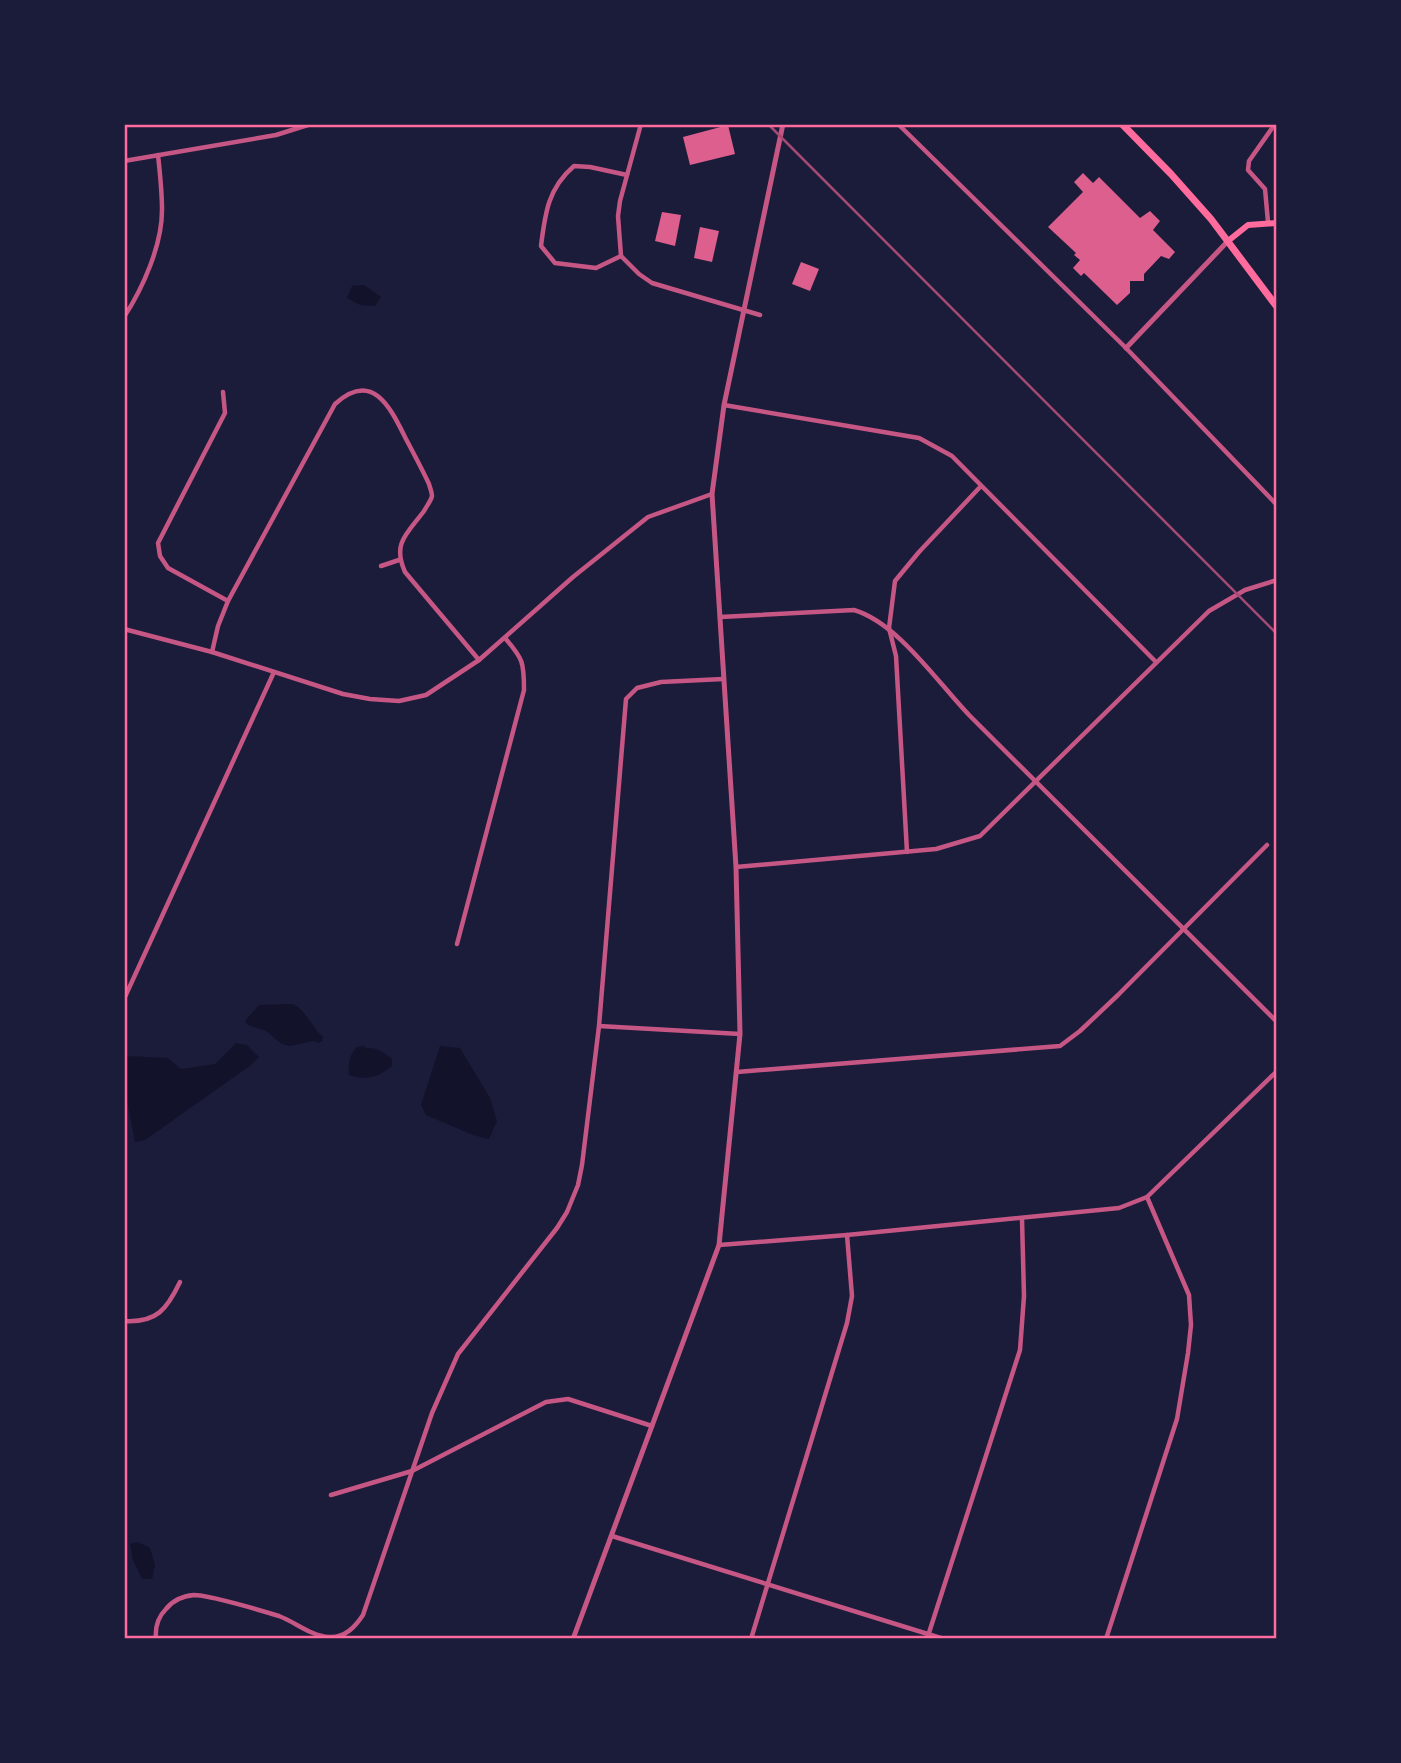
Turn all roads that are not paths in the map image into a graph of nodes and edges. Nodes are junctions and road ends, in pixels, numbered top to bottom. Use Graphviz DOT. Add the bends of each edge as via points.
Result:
graph roads {
  1 [pos="641,124"];
  2 [pos="783,124"];
  3 [pos="898,124"];
  4 [pos="1122,124"];
  5 [pos="1275,124"];
  6 [pos="308,125"];
  7 [pos="158,155"];
  8 [pos="124,161"];
  9 [pos="627,175"];
  10 [pos="1268,222"];
  11 [pos="1277,223"];
  12 [pos="1228,241"];
  13 [pos="621,256"];
  14 [pos="1277,307"];
  15 [pos="743,310"];
  16 [pos="760,315"];
  17 [pos="124,317"];
  18 [pos="1126,348"];
  19 [pos="223,392"];
  20 [pos="724,405"];
  21 [pos="981,486"];
  22 [pos="712,495"];
  23 [pos="1277,505"];
  24 [pos="399,559"];
  25 [pos="381,566"];
  26 [pos="1277,580"];
  27 [pos="229,601"];
  28 [pos="720,617"];
  29 [pos="889,628"];
  30 [pos="124,629"];
  31 [pos="504,638"];
  32 [pos="212,652"];
  33 [pos="479,660"];
  34 [pos="1156,662"];
  35 [pos="274,672"];
  36 [pos="723,679"];
  37 [pos="1036,781"];
  38 [pos="1268,845"];
  39 [pos="907,852"];
  40 [pos="736,866"];
  41 [pos="1184,929"];
  42 [pos="457,944"];
  43 [pos="124,999"];
  44 [pos="1277,1022"];
  45 [pos="599,1026"];
  46 [pos="740,1034"];
  47 [pos="1277,1071"];
  48 [pos="737,1072"];
  49 [pos="1147,1197"];
  50 [pos="1022,1219"];
  51 [pos="847,1235"];
  52 [pos="719,1245"];
  53 [pos="180,1282"];
  54 [pos="124,1321"];
  55 [pos="652,1426"];
  56 [pos="412,1472"];
  57 [pos="331,1495"];
  58 [pos="612,1536"];
  59 [pos="768,1583"];
  60 [pos="928,1636"];
  61 [pos="156,1639"];
  62 [pos="573,1639"];
  63 [pos="751,1639"];
  64 [pos="944,1639"];
  65 [pos="1106,1639"];
  1 -- 9 [label="street"];
  2 -- 15 [label="street"];
  3 -- 18 [label="street"];
  4 -- 12 [label="main road"];
  5 -- 10 [label="street" via="1249,161 1248,170 1265,189"];
  6 -- 7 [label="street"];
  7 -- 8 [label="street"];
  7 -- 17 [label="street" via="163,212 139,295"];
  9 -- 13 [label="street" via="618,216"];
  9 -- 13 [label="street" via="574,166 558,179 545,216 541,246 555,263 596,268"];
  10 -- 11 [label="main road"];
  10 -- 12 [label="main road" via="1248,225"];
  12 -- 14 [label="main road"];
  12 -- 18 [label="street"];
  13 -- 15 [label="street" via="652,283"];
  15 -- 16 [label="street"];
  15 -- 20 [label="street"];
  18 -- 23 [label="street"];
  19 -- 27 [label="street" via="225,413 158,543 167,568"];
  20 -- 21 [label="street" via="919,438 952,456"];
  20 -- 22 [label="street"];
  21 -- 29 [label="street" via="895,581"];
  21 -- 34 [label="street"];
  22 -- 28 [label="street"];
  22 -- 31 [label="street" via="648,517"];
  24 -- 25 [label="street"];
  24 -- 27 [label="street" via="399,546 432,496 429,484 390,408 374,393 345,395 335,404"];
  24 -- 33 [label="street"];
  26 -- 34 [label="street" via="1219,604"];
  27 -- 32 [label="street"];
  28 -- 29 [label="street" via="854,610"];
  28 -- 36 [label="street"];
  29 -- 37 [label="street"];
  29 -- 39 [label="street" via="896,656"];
  30 -- 32 [label="street"];
  31 -- 33 [label="street"];
  31 -- 42 [label="street" via="520,656 524,690"];
  32 -- 35 [label="street"];
  33 -- 35 [label="street" via="426,695 399,701 342,694"];
  34 -- 37 [label="street"];
  35 -- 43 [label="street"];
  36 -- 40 [label="street"];
  36 -- 45 [label="street" via="661,682 638,688 625,699"];
  37 -- 39 [label="street" via="980,836"];
  37 -- 41 [label="street"];
  38 -- 41 [label="street"];
  39 -- 40 [label="street"];
  40 -- 46 [label="street"];
  41 -- 44 [label="street"];
  41 -- 48 [label="street" via="1060,1046"];
  45 -- 46 [label="street"];
  45 -- 56 [label="street" via="582,1165 567,1212 458,1354"];
  46 -- 48 [label="street"];
  47 -- 49 [label="street"];
  48 -- 52 [label="street"];
  49 -- 50 [label="street" via="1119,1208"];
  49 -- 65 [label="street" via="1189,1295 1190,1334 1177,1419"];
  50 -- 51 [label="street"];
  50 -- 60 [label="street" via="1020,1350"];
  51 -- 52 [label="street"];
  51 -- 59 [label="street" via="852,1296 847,1323"];
  52 -- 55 [label="street"];
  53 -- 54 [label="street" via="169,1306 155,1316"];
  55 -- 56 [label="street" via="568,1399 546,1402"];
  55 -- 58 [label="street"];
  56 -- 57 [label="street"];
  56 -- 61 [label="street" via="363,1615 344,1635 317,1635 280,1617 198,1595 173,1602 164,1611"];
  58 -- 59 [label="street"];
  58 -- 62 [label="street"];
  59 -- 60 [label="street"];
  59 -- 63 [label="street"];
  60 -- 64 [label="street"];
}
